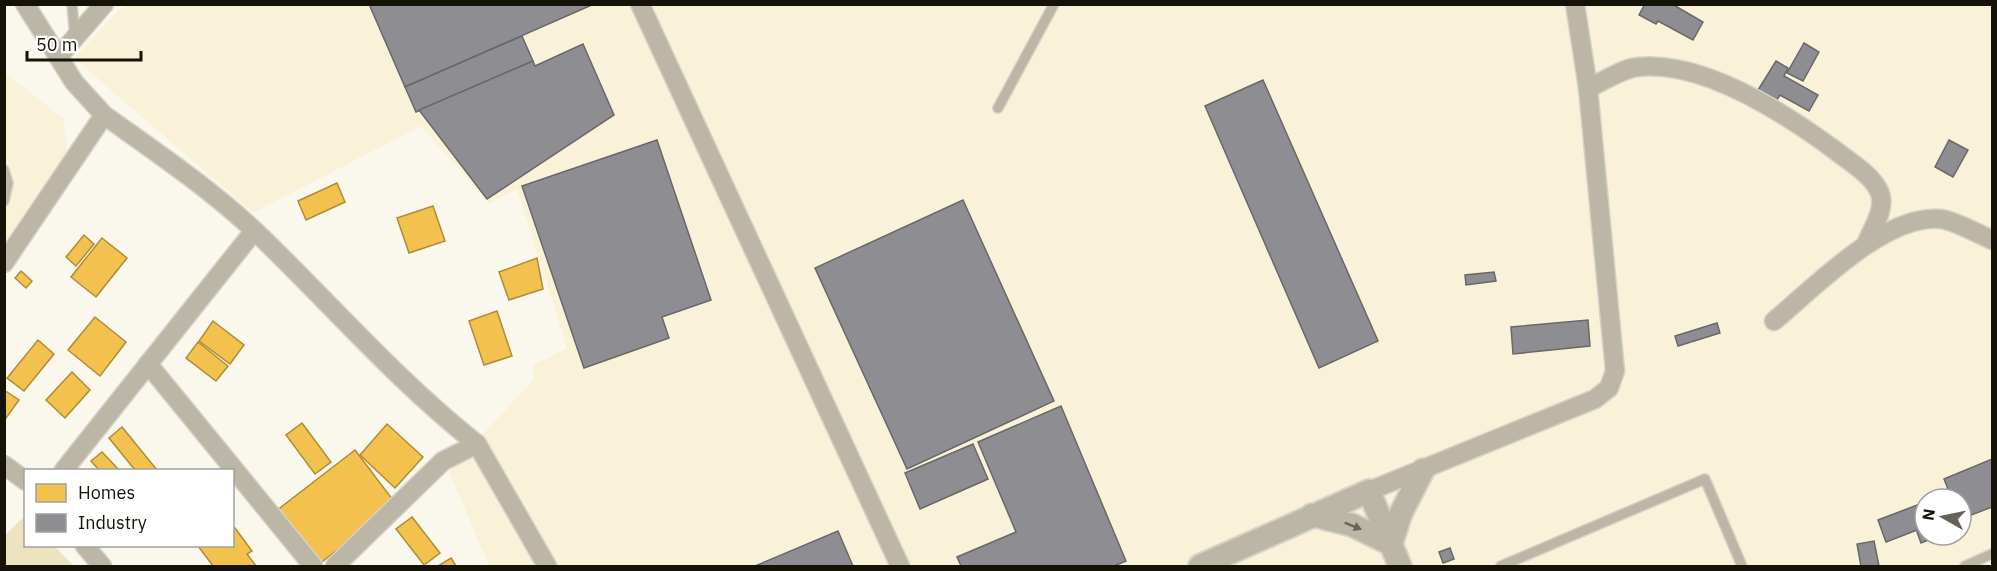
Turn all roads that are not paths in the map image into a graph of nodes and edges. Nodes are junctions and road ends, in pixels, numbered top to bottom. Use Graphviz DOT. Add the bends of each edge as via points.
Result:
graph roads {
  1 [pos="25,4"];
  2 [pos="72,4"];
  3 [pos="104,4"];
  4 [pos="640,4"];
  5 [pos="1054,4"];
  6 [pos="1575,4"];
  7 [pos="75,38"];
  8 [pos="60,55"];
  9 [pos="1588,88"];
  10 [pos="998,108"];
  11 [pos="104,115"];
  12 [pos="4,170"];
  13 [pos="4,201"];
  14 [pos="254,231"];
  15 [pos="1992,240"];
  16 [pos="1867,242"];
  17 [pos="4,262"];
  18 [pos="1774,321"];
  19 [pos="148,364"];
  20 [pos="477,444"];
  21 [pos="4,465"];
  22 [pos="66,469"];
  23 [pos="233,469"];
  24 [pos="234,470"];
  25 [pos="1423,470"];
  26 [pos="24,480"];
  27 [pos="1369,491"];
  28 [pos="1312,515"];
  29 [pos="1391,544"];
  30 [pos="86,547"];
  31 [pos="1992,554"];
  32 [pos="102,567"];
  33 [pos="313,567"];
  34 [pos="334,567"];
  35 [pos="547,567"];
  36 [pos="900,567"];
  37 [pos="1200,567"];
  38 [pos="1400,567"];
  39 [pos="1501,567"];
  40 [pos="1742,567"];
  41 [pos="1965,567"];
  1 -- 8 [label="street"];
  2 -- 7 [label="lane"];
  3 -- 7 [label="street"];
  4 -- 36 [label="street"];
  5 -- 10 [label="lane"];
  6 -- 9 [label="street"];
  7 -- 8 [label="street"];
  8 -- 11 [label="street" via="74,82"];
  9 -- 16 [label="street" via="1637,66 1678,69 1742,92 1798,123 1860,170 1879,190 1882,204"];
  9 -- 25 [label="street" via="1616,371 1609,388 1596,399"];
  11 -- 14 [label="street" via="162,155"];
  11 -- 17 [label="street"];
  12 -- 13 [label="lane" via="8,183"];
  14 -- 19 [label="street"];
  14 -- 20 [label="street" via="438,413"];
  15 -- 16 [label="street" via="1941,219 1909,224"];
  16 -- 18 [label="street"];
  19 -- 22 [label="street"];
  19 -- 23 [label="street"];
  20 -- 34 [label="street" via="443,461"];
  20 -- 35 [label="street"];
  21 -- 26 [label="street"];
  24 -- 33 [label="street"];
  25 -- 27 [label="street"];
  25 -- 29 [label="street" via="1401,513"];
  27 -- 28 [label="street"];
  27 -- 29 [label="street"];
  28 -- 29 [label="street, one-way" via="1352,525"];
  28 -- 37 [label="street"];
  29 -- 38 [label="street"];
  30 -- 32 [label="street"];
  31 -- 41 [label="lane"];
  39 -- 40 [label="lane" via="1705,479"];
}
